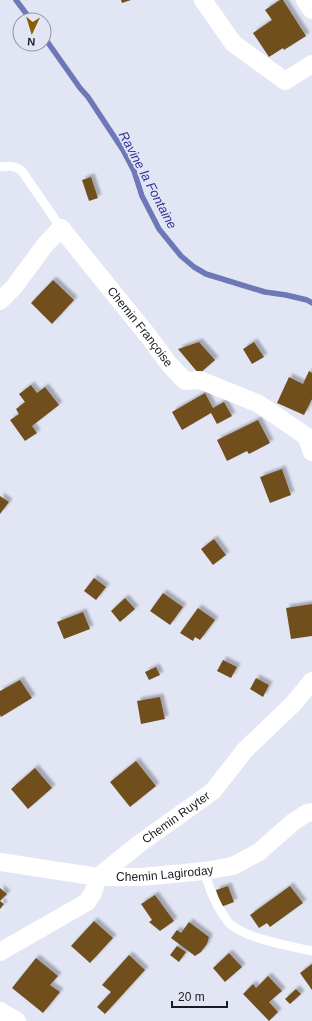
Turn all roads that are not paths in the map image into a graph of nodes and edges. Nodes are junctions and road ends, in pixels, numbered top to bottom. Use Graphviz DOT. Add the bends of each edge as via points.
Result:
graph roads {
  1 [pos="203,0"];
  2 [pos="305,0"];
  3 [pos="312,10"];
  4 [pos="312,64"];
  5 [pos="0,167"];
  6 [pos="61,228"];
  7 [pos="0,301"];
  8 [pos="312,452"];
  9 [pos="312,681"];
  10 [pos="312,812"];
  11 [pos="0,862"];
  12 [pos="204,871"];
  13 [pos="98,877"];
  14 [pos="312,951"];
  15 [pos="0,952"];
  16 [pos="0,1011"];
  17 [pos="17,1021"];
  1 -- 4 [label="street" via="233,43 285,81"];
  2 -- 3 [label="street"];
  5 -- 6 [label="lane" via="17,167 22,171"];
  6 -- 7 [label="street"];
  6 -- 8 [label="street, Chemin Françoise" via="185,381 200,380 258,404 306,436"];
  9 -- 13 [label="street, Chemin Ruyter" via="293,704 245,750 213,791"];
  10 -- 12 [label="street, Chemin Lagiroday" via="293,822 260,852 233,866"];
  11 -- 13 [label="street, Chemin Lagiroday"];
  12 -- 13 [label="street, Chemin Lagiroday" via="142,877"];
  12 -- 14 [label="lane" via="217,907 229,923 247,934"];
  13 -- 15 [label="street" via="87,902"];
  16 -- 17 [label="street"];
}
